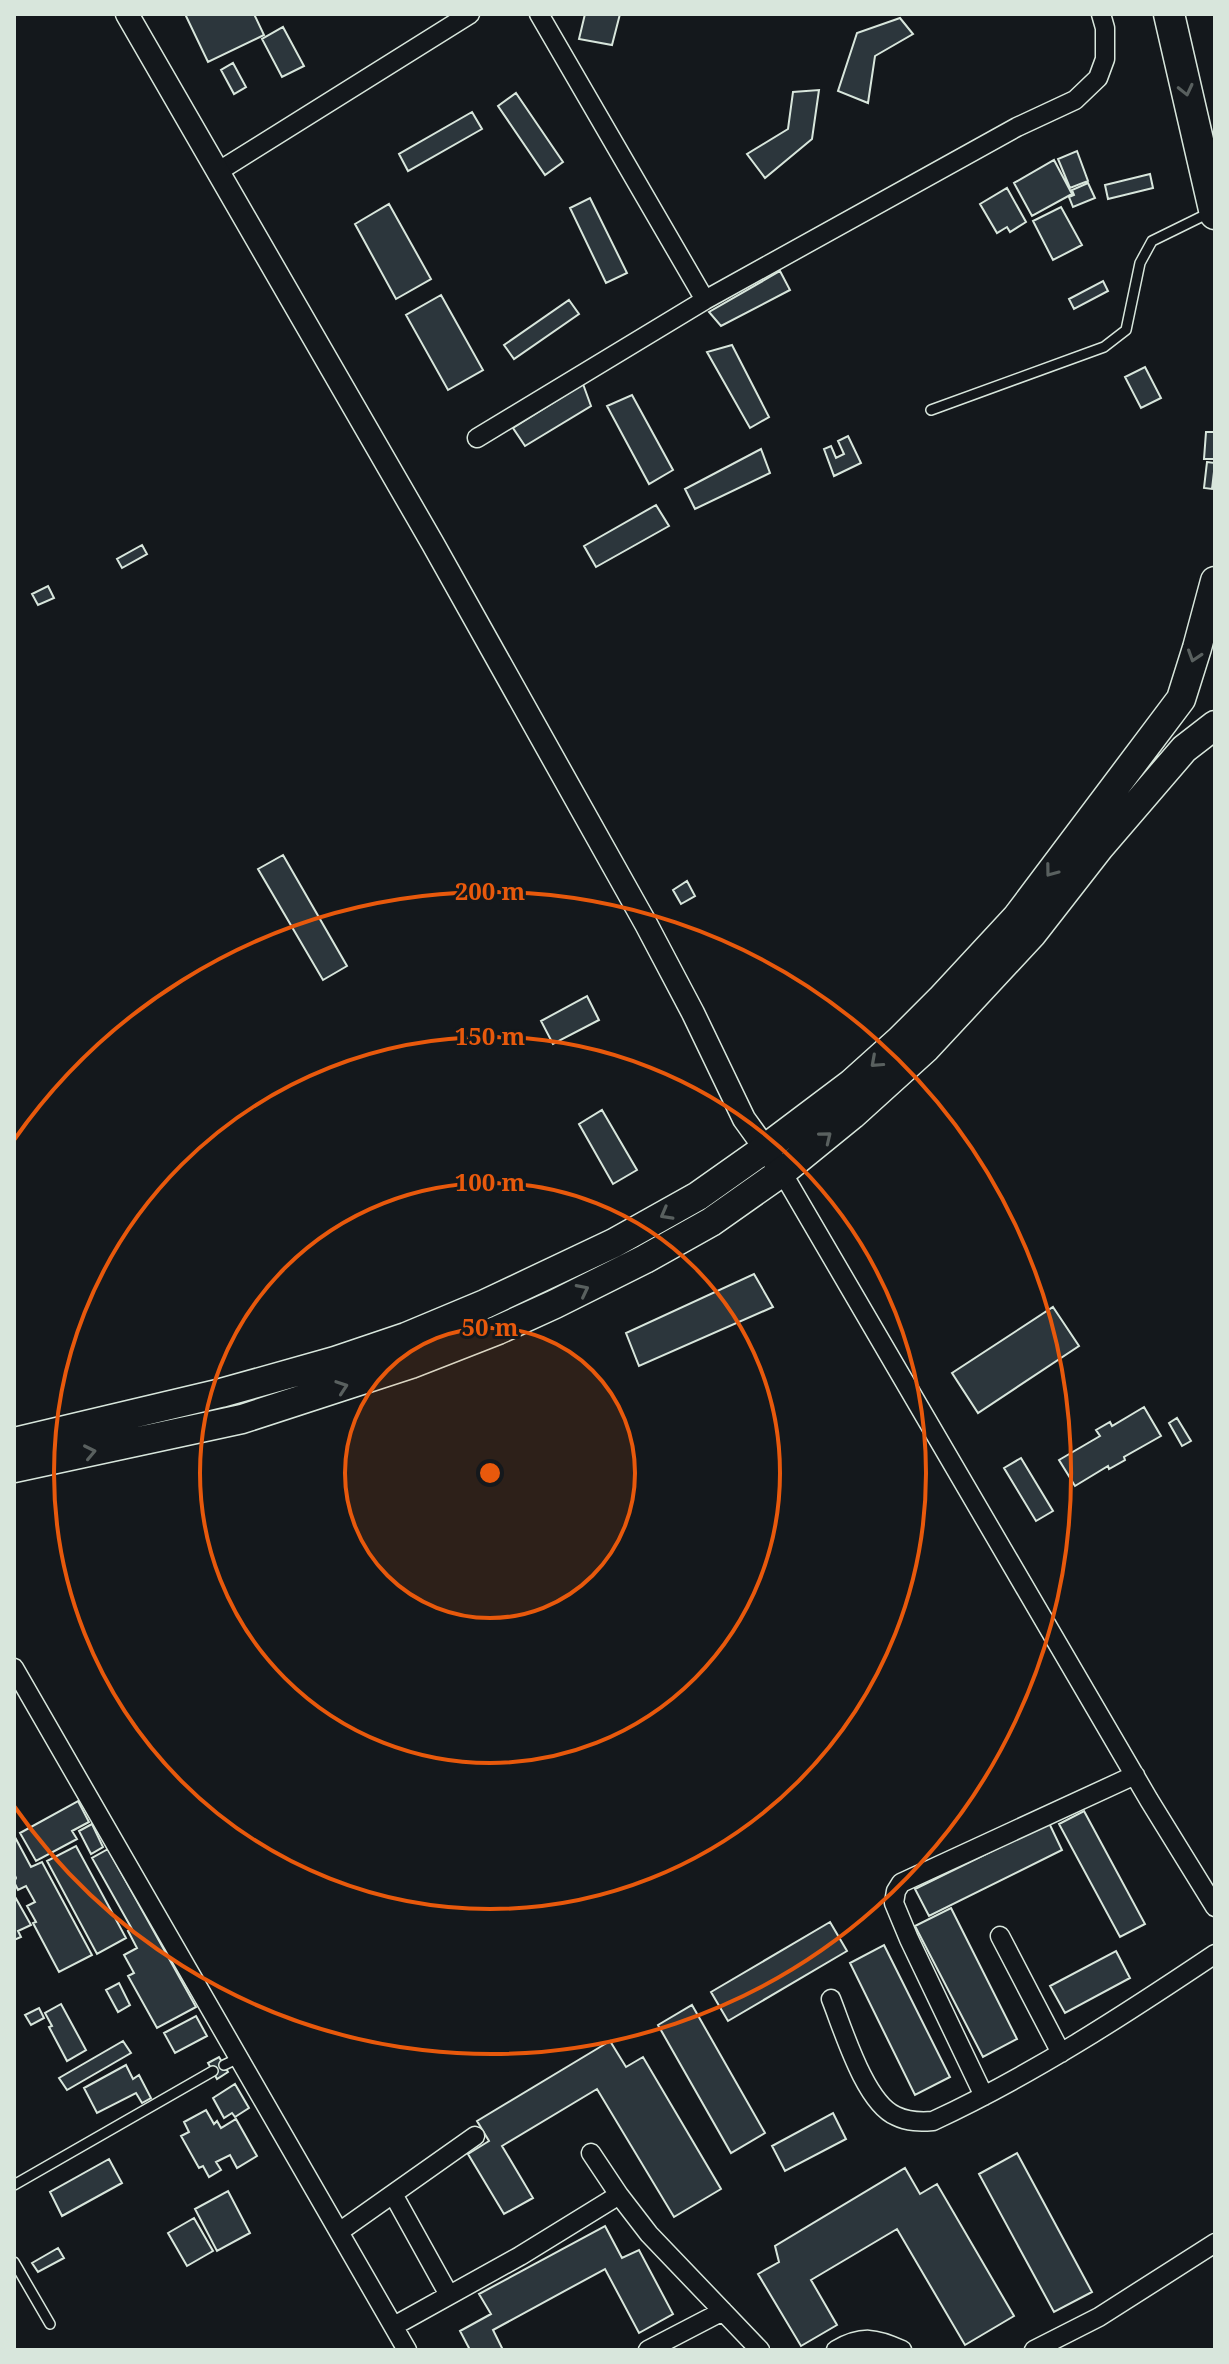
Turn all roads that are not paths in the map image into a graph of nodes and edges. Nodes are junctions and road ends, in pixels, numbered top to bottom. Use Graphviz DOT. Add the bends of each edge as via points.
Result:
graph roads {
  1 [pos="127,14"];
  2 [pos="470,14"];
  3 [pos="539,14"];
  4 [pos="1101,14"];
  5 [pos="1169,14"];
  6 [pos="219,171"];
  7 [pos="1215,212"];
  8 [pos="705,300"];
  9 [pos="931,410"];
  10 [pos="477,438"];
  11 [pos="1215,581"];
  12 [pos="1215,725"];
  13 [pos="766,1148"];
  14 [pos="782,1172"];
  15 [pos="14,1442"];
  16 [pos="14,1468"];
  17 [pos="14,1668"];
  18 [pos="1135,1775"];
  19 [pos="1215,1907"];
  20 [pos="1000,1936"];
  21 [pos="1215,1954"];
  22 [pos="831,1999"];
  23 [pos="1061,2053"];
  24 [pos="213,2071"];
  25 [pos="984,2096"];
  26 [pos="475,2136"];
  27 [pos="591,2153"];
  28 [pos="14,2185"];
  29 [pos="393,2194"];
  30 [pos="619,2195"];
  31 [pos="339,2232"];
  32 [pos="1215,2243"];
  33 [pos="14,2262"];
  34 [pos="449,2295"];
  35 [pos="723,2311"];
  36 [pos="50,2324"];
  37 [pos="394,2326"];
  38 [pos="1044,2348"];
  39 [pos="407,2350"];
  40 [pos="648,2350"];
  41 [pos="760,2350"];
  42 [pos="836,2350"];
  43 [pos="902,2350"];
  1 -- 6 [label="street"];
  2 -- 6 [label="street"];
  3 -- 8 [label="street"];
  4 -- 8 [label="street" via="1105,59 1098,78 1075,100"];
  5 -- 7 [label="highway, one-way"];
  6 -- 13 [label="street" via="608,856 744,1119"];
  7 -- 9 [label="lane" via="1152,241 1140,263 1126,330 1104,347"];
  8 -- 10 [label="street"];
  11 -- 13 [label="main road, one-way" via="1181,699 1017,917 900,1040"];
  14 -- 12 [label="main road, one-way" via="926,1048 1032,934 1184,749"];
  13 -- 14 [label="street"];
  13 -- 15 [label="main road, one-way" via="698,1196 614,1243 406,1337 221,1393"];
  16 -- 14 [label="main road, one-way" via="242,1419 498,1330 645,1259 711,1222"];
  14 -- 18 [label="street"];
  17 -- 31 [label="street" via="231,2062"];
  18 -- 19 [label="street"];
  18 -- 25 [label="street" via="901,1883 896,1891 894,1903 909,1939"];
  20 -- 23 [label="street"];
  21 -- 23 [label="street"];
  22 -- 25 [label="street" via="875,2099 894,2116 933,2121"];
  23 -- 25 [label="street"];
  24 -- 28 [label="lane"];
  26 -- 29 [label="street"];
  27 -- 30 [label="street"];
  29 -- 31 [label="street"];
  29 -- 34 [label="street"];
  30 -- 34 [label="street"];
  30 -- 35 [label="street"];
  31 -- 37 [label="street"];
  32 -- 38 [label="street"];
  33 -- 36 [label="lane"];
  34 -- 37 [label="street"];
  35 -- 40 [label="street"];
  35 -- 41 [label="street"];
  37 -- 39 [label="street"];
  42 -- 43 [label="street" via="865,2339"];
}
